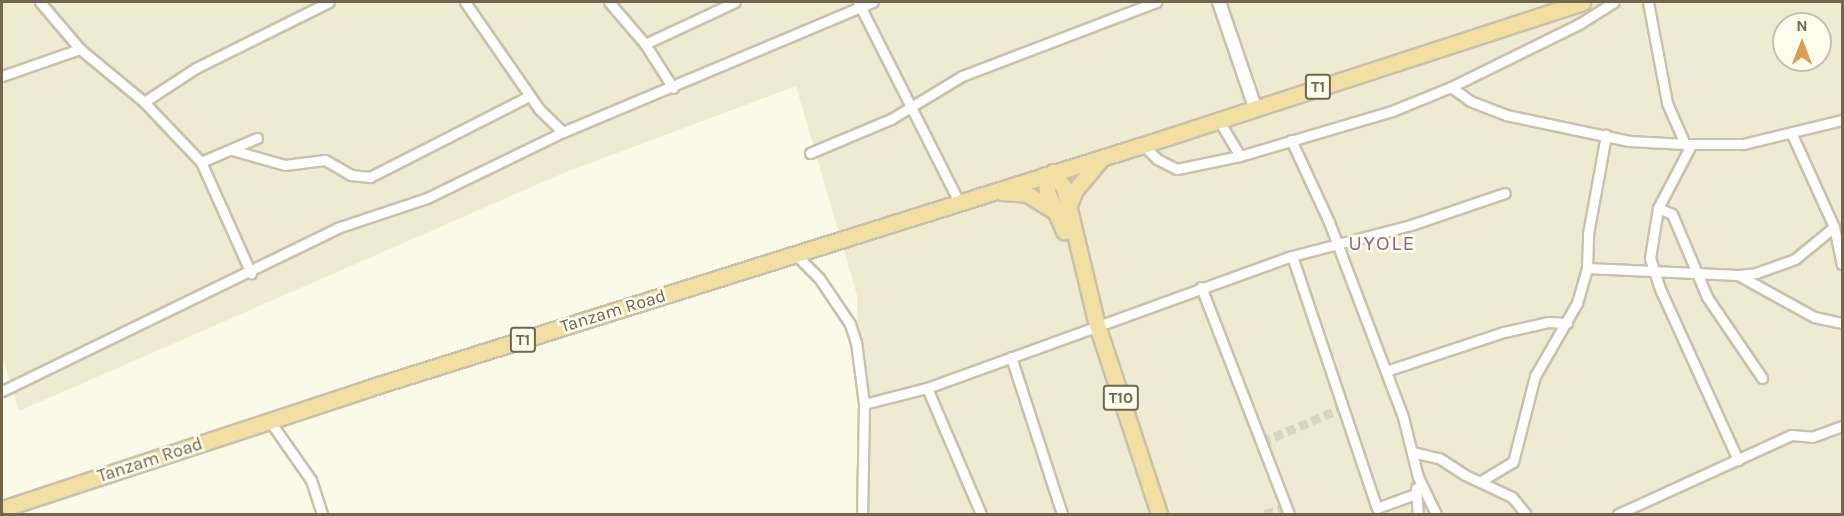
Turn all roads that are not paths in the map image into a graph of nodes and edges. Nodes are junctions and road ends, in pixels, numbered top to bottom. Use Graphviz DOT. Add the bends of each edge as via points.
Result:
graph roads {
  1 [pos="40,2"];
  2 [pos="329,2"];
  3 [pos="465,2"];
  4 [pos="609,2"];
  5 [pos="735,2"];
  6 [pos="873,2"];
  7 [pos="1156,2"];
  8 [pos="1219,2"];
  9 [pos="1582,2"];
  10 [pos="1614,2"];
  11 [pos="1648,2"];
  12 [pos="860,4"];
  13 [pos="645,44"];
  14 [pos="80,49"];
  15 [pos="2,76"];
  16 [pos="1451,87"];
  17 [pos="673,88"];
  18 [pos="530,96"];
  19 [pos="144,102"];
  20 [pos="912,107"];
  21 [pos="1255,107"];
  22 [pos="1218,119"];
  23 [pos="1842,120"];
  24 [pos="563,132"];
  25 [pos="1791,132"];
  26 [pos="1606,135"];
  27 [pos="257,138"];
  28 [pos="1291,140"];
  29 [pos="1688,144"];
  30 [pos="1143,145"];
  31 [pos="232,150"];
  32 [pos="810,153"];
  33 [pos="1240,156"];
  34 [pos="1105,157"];
  35 [pos="201,162"];
  36 [pos="1049,173"];
  37 [pos="992,192"];
  38 [pos="1505,194"];
  39 [pos="959,202"];
  40 [pos="1658,208"];
  41 [pos="1063,213"];
  42 [pos="1836,222"];
  43 [pos="1337,244"];
  44 [pos="794,253"];
  45 [pos="1292,256"];
  46 [pos="1842,264"];
  47 [pos="1587,268"];
  48 [pos="1655,270"];
  49 [pos="1695,271"];
  50 [pos="251,273"];
  51 [pos="1738,275"];
  52 [pos="1201,286"];
  53 [pos="1567,323"];
  54 [pos="1842,323"];
  55 [pos="1097,326"];
  56 [pos="1011,357"];
  57 [pos="1386,371"];
  58 [pos="1762,378"];
  59 [pos="927,388"];
  60 [pos="2,391"];
  61 [pos="864,404"];
  62 [pos="269,420"];
  63 [pos="1842,426"];
  64 [pos="1412,452"];
  65 [pos="1738,460"];
  66 [pos="1418,477"];
  67 [pos="1481,481"];
  68 [pos="1415,494"];
  69 [pos="2,509"];
  70 [pos="322,514"];
  71 [pos="862,514"];
  72 [pos="981,514"];
  73 [pos="1062,514"];
  74 [pos="1159,514"];
  75 [pos="1289,514"];
  76 [pos="1418,514"];
  77 [pos="1436,514"];
  78 [pos="1526,514"];
  79 [pos="1618,514"];
  1 -- 14 [label="street"];
  2 -- 19 [label="street" via="196,68"];
  3 -- 18 [label="street"];
  4 -- 13 [label="street"];
  5 -- 13 [label="street"];
  6 -- 12 [label="street"];
  7 -- 20 [label="street" via="962,76"];
  8 -- 21 [label="street"];
  9 -- 21 [label="highway, T1"];
  10 -- 16 [label="street" via="1570,29"];
  11 -- 29 [label="street" via="1667,103"];
  12 -- 17 [label="street"];
  12 -- 20 [label="street"];
  13 -- 17 [label="street"];
  14 -- 15 [label="street"];
  14 -- 19 [label="street"];
  16 -- 26 [label="street" via="1470,101 1506,115"];
  16 -- 28 [label="street" via="1392,111"];
  17 -- 24 [label="street"];
  18 -- 24 [label="street"];
  18 -- 31 [label="street" via="370,177 351,175 325,160 285,165"];
  19 -- 35 [label="street"];
  20 -- 32 [label="street"];
  20 -- 39 [label="street"];
  21 -- 22 [label="highway, T1"];
  22 -- 30 [label="highway, T1"];
  22 -- 33 [label="street"];
  23 -- 25 [label="street"];
  24 -- 50 [label="street" via="427,198 337,228"];
  25 -- 29 [label="street" via="1743,144"];
  25 -- 42 [label="street"];
  26 -- 29 [label="street" via="1642,142"];
  26 -- 47 [label="street" via="1588,234"];
  27 -- 31 [label="street"];
  28 -- 33 [label="street"];
  28 -- 43 [label="street"];
  29 -- 40 [label="street"];
  30 -- 33 [label="street" via="1157,159 1177,169"];
  30 -- 34 [label="highway, T1"];
  31 -- 35 [label="street"];
  34 -- 36 [label="highway, T1"];
  34 -- 41 [label="highway" via="1085,174"];
  35 -- 50 [label="street"];
  36 -- 37 [label="highway, Tanzam Road / T1"];
  36 -- 41 [label="highway, T10" via="1047,192"];
  37 -- 39 [label="highway, Tanzam Road / T1"];
  37 -- 41 [label="highway" via="1027,194"];
  38 -- 43 [label="street"];
  39 -- 44 [label="highway, Tanzam Road / T1"];
  40 -- 48 [label="street" via="1651,247"];
  40 -- 49 [label="street" via="1672,214"];
  41 -- 55 [label="highway, T10"];
  42 -- 46 [label="street"];
  42 -- 51 [label="street" via="1795,259"];
  43 -- 45 [label="street"];
  43 -- 57 [label="street"];
  44 -- 61 [label="street" via="819,278 850,324"];
  44 -- 62 [label="highway, Tanzam Road / T1"];
  45 -- 52 [label="street"];
  45 -- 68 [label="street" via="1377,508"];
  47 -- 48 [label="street"];
  47 -- 53 [label="street"];
  48 -- 49 [label="street"];
  48 -- 65 [label="street"];
  49 -- 51 [label="street"];
  49 -- 58 [label="street" via="1716,314"];
  50 -- 60 [label="street"];
  51 -- 54 [label="street" via="1814,317"];
  52 -- 55 [label="street"];
  52 -- 75 [label="street"];
  53 -- 57 [label="street" via="1548,322 1504,333"];
  53 -- 67 [label="street" via="1535,376 1513,462"];
  55 -- 56 [label="street"];
  55 -- 74 [label="highway, T10"];
  56 -- 59 [label="street"];
  56 -- 73 [label="street"];
  57 -- 64 [label="street"];
  59 -- 61 [label="street"];
  59 -- 72 [label="street"];
  61 -- 71 [label="street"];
  62 -- 69 [label="highway, Tanzam Road / T1"];
  62 -- 70 [label="street" via="311,480"];
  63 -- 65 [label="street" via="1812,437 1791,435"];
  64 -- 66 [label="street"];
  64 -- 67 [label="street" via="1439,458"];
  65 -- 79 [label="street"];
  66 -- 68 [label="street"];
  66 -- 77 [label="street"];
  67 -- 78 [label="street" via="1512,497"];
  68 -- 76 [label="street"];
}
